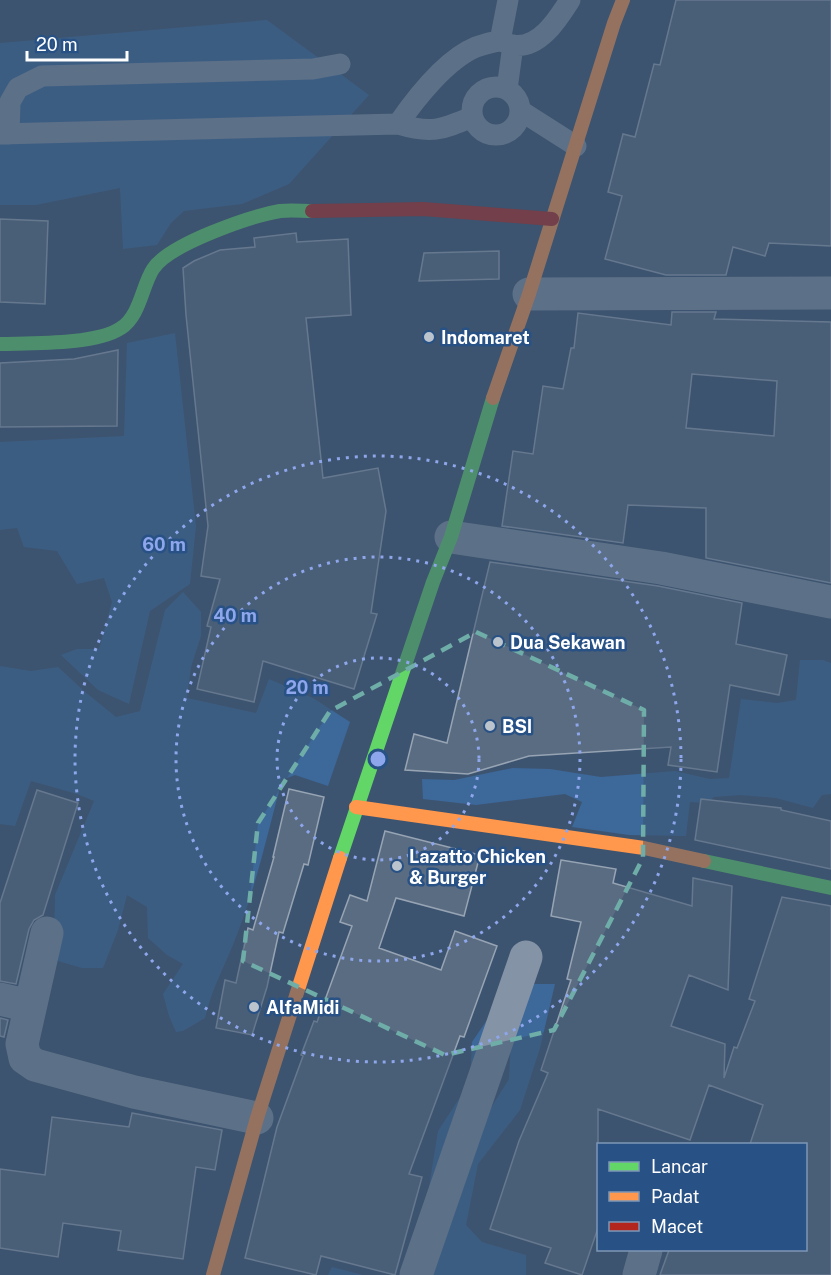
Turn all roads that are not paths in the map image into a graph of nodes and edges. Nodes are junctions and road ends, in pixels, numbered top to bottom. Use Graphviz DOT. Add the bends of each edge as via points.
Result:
graph roads {
  1 [pos="508,0"];
  2 [pos="570,0"];
  3 [pos="623,0"];
  4 [pos="506,43"];
  5 [pos="340,64"];
  6 [pos="507,89"];
  7 [pos="521,111"];
  8 [pos="472,117"];
  9 [pos="398,124"];
  10 [pos="5,134"];
  11 [pos="576,146"];
  12 [pos="552,219"];
  13 [pos="831,293"];
  14 [pos="529,294"];
  15 [pos="0,344"];
  16 [pos="452,537"];
  17 [pos="831,602"];
  18 [pos="356,807"];
  19 [pos="831,888"];
  20 [pos="47,933"];
  21 [pos="526,957"];
  22 [pos="15,1003"];
  23 [pos="257,1118"];
  24 [pos="646,1251"];
  25 [pos="213,1275"];
  26 [pos="416,1275"];
  27 [pos="639,1275"];
  1 -- 4 [label="lane"];
  2 -- 4 [label="lane" via="558,19 535,41"];
  3 -- 11 [label="street"];
  4 -- 6 [label="lane"];
  4 -- 9 [label="lane" via="476,47 461,56 417,97"];
  5 -- 10 [label="lane" via="313,69 42,76 18,88 10,102"];
  6 -- 7 [label="lane" via="519,102"];
  6 -- 8 [label="lane" via="493,87 480,92 472,103"];
  7 -- 8 [label="lane" via="510,132 499,135 477,128"];
  7 -- 11 [label="lane"];
  8 -- 9 [label="lane" via="432,130"];
  9 -- 10 [label="lane"];
  11 -- 12 [label="street"];
  12 -- 14 [label="street"];
  12 -- 15 [label="street" via="423,209 281,211 232,224 173,252 154,267 122,328 71,340"];
  13 -- 14 [label="street"];
  14 -- 16 [label="street" via="502,367"];
  16 -- 17 [label="street" via="661,568"];
  16 -- 18 [label="street"];
  18 -- 19 [label="street" via="644,848"];
  18 -- 23 [label="street"];
  20 -- 22 [label="street"];
  21 -- 26 [label="street"];
  22 -- 23 [label="street" via="25,1058 35,1065 134,1092"];
  23 -- 25 [label="street"];
  24 -- 27 [label="street"];
}
